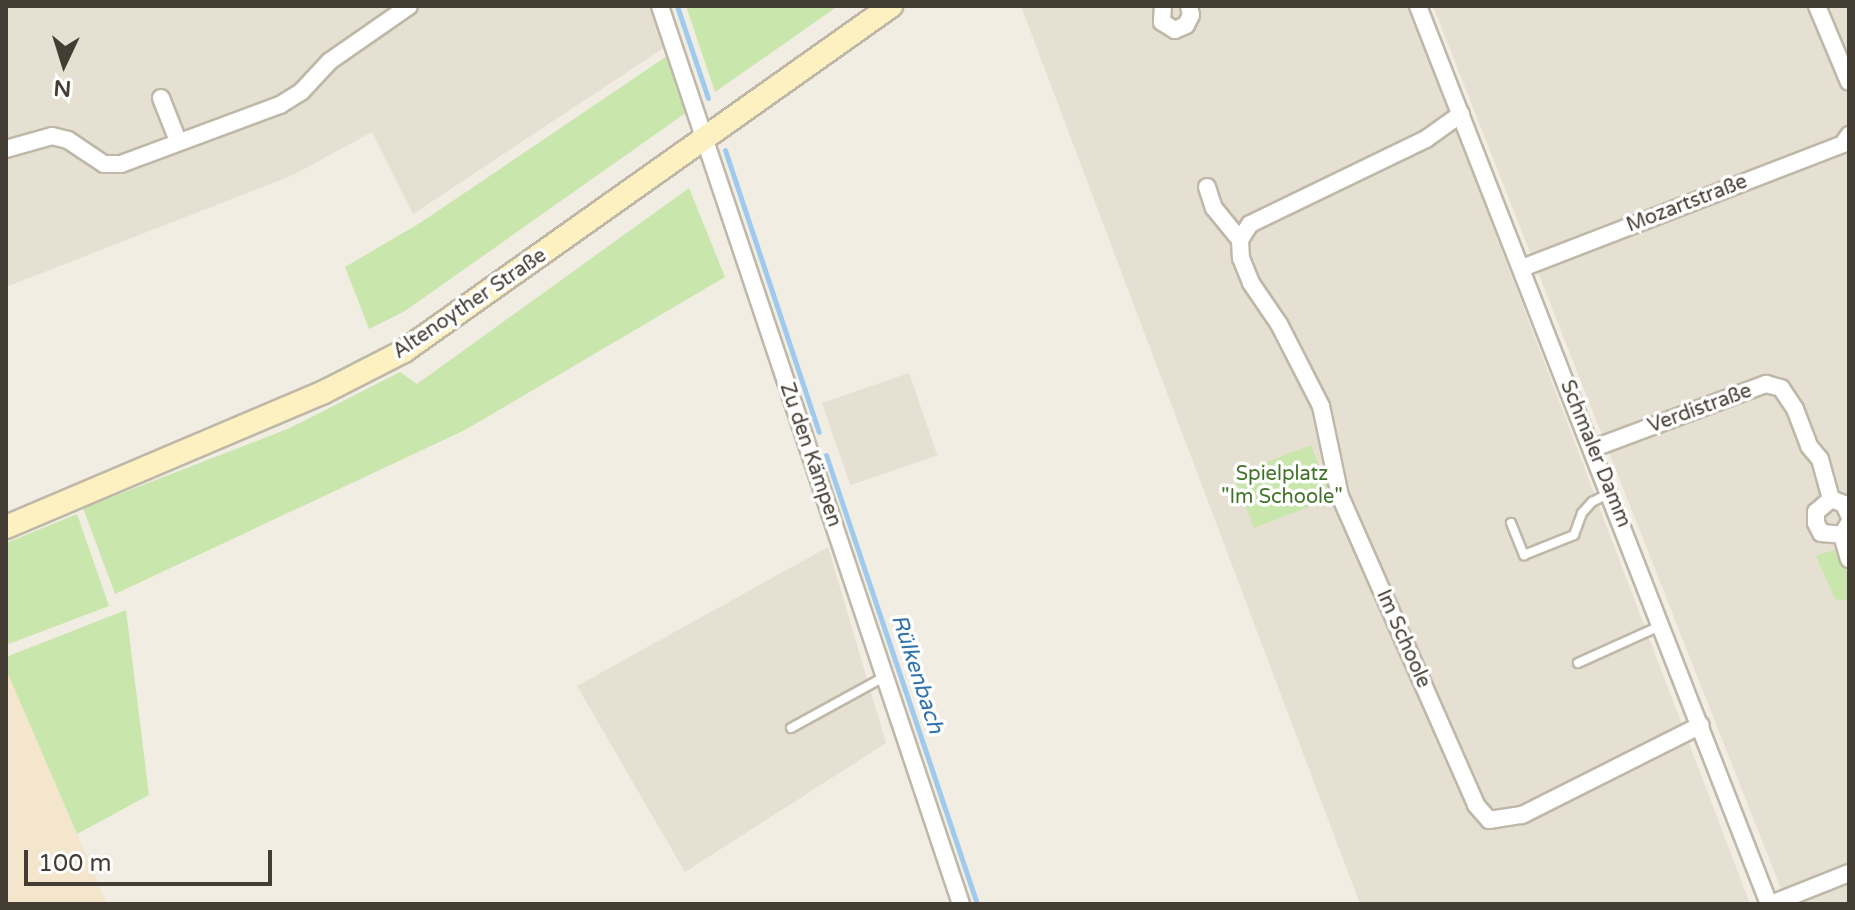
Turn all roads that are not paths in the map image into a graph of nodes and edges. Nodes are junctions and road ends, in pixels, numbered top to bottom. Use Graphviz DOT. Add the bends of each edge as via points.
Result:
graph roads {
  1 [pos="409,6"];
  2 [pos="660,6"];
  3 [pos="891,6"];
  4 [pos="1163,6"];
  5 [pos="1189,6"];
  6 [pos="1418,6"];
  7 [pos="1817,6"];
  8 [pos="1849,82"];
  9 [pos="161,98"];
  10 [pos="1461,114"];
  11 [pos="1849,135"];
  12 [pos="704,140"];
  13 [pos="178,141"];
  14 [pos="6,149"];
  15 [pos="1207,187"];
  16 [pos="1240,240"];
  17 [pos="1522,268"];
  18 [pos="1594,448"];
  19 [pos="1611,493"];
  20 [pos="1831,499"];
  21 [pos="1849,515"];
  22 [pos="1511,523"];
  23 [pos="6,527"];
  24 [pos="1846,529"];
  25 [pos="1849,559"];
  26 [pos="1662,625"];
  27 [pos="1578,663"];
  28 [pos="884,677"];
  29 [pos="1701,725"];
  30 [pos="791,728"];
  31 [pos="1849,873"];
  32 [pos="961,904"];
  33 [pos="1770,904"];
  1 -- 13 [label="street" via="330,61 301,92 280,105"];
  2 -- 12 [label="street, Zu den Kämpen"];
  3 -- 12 [label="main road, Altenoyther Straße"];
  4 -- 5 [label="street" via="1162,22 1175,30 1186,25"];
  6 -- 10 [label="street, Schmaler Damm"];
  7 -- 8 [label="street"];
  9 -- 13 [label="street"];
  10 -- 16 [label="street" via="1426,139 1250,224"];
  10 -- 17 [label="street, Schmaler Damm"];
  11 -- 17 [label="street, Mozartstraße" via="1843,144"];
  12 -- 23 [label="main road, Altenoyther Straße" via="376,367"];
  12 -- 28 [label="street, Zu den Kämpen"];
  13 -- 14 [label="street" via="121,164 104,164 68,140 52,136"];
  15 -- 16 [label="street, Im Schoole" via="1214,208"];
  16 -- 29 [label="street, Im Schoole" via="1251,283 1279,324 1321,406 1340,496 1476,805 1489,820 1522,815"];
  17 -- 18 [label="street, Schmaler Damm"];
  18 -- 19 [label="street, Schmaler Damm"];
  18 -- 20 [label="street, Verdistraße" via="1766,384 1781,388 1795,409 1809,446 1820,459"];
  19 -- 22 [label="lane" via="1582,513 1574,535 1524,555"];
  19 -- 26 [label="street, Schmaler Damm"];
  20 -- 21 [label="street" via="1844,504"];
  20 -- 24 [label="street" via="1816,512 1816,523 1821,533"];
  24 -- 25 [label="street"];
  26 -- 27 [label="lane"];
  26 -- 29 [label="street, Schmaler Damm"];
  28 -- 30 [label="lane"];
  28 -- 32 [label="street, Zu den Kämpen"];
  29 -- 33 [label="street, Schmaler Damm"];
  31 -- 33 [label="street"];
}
